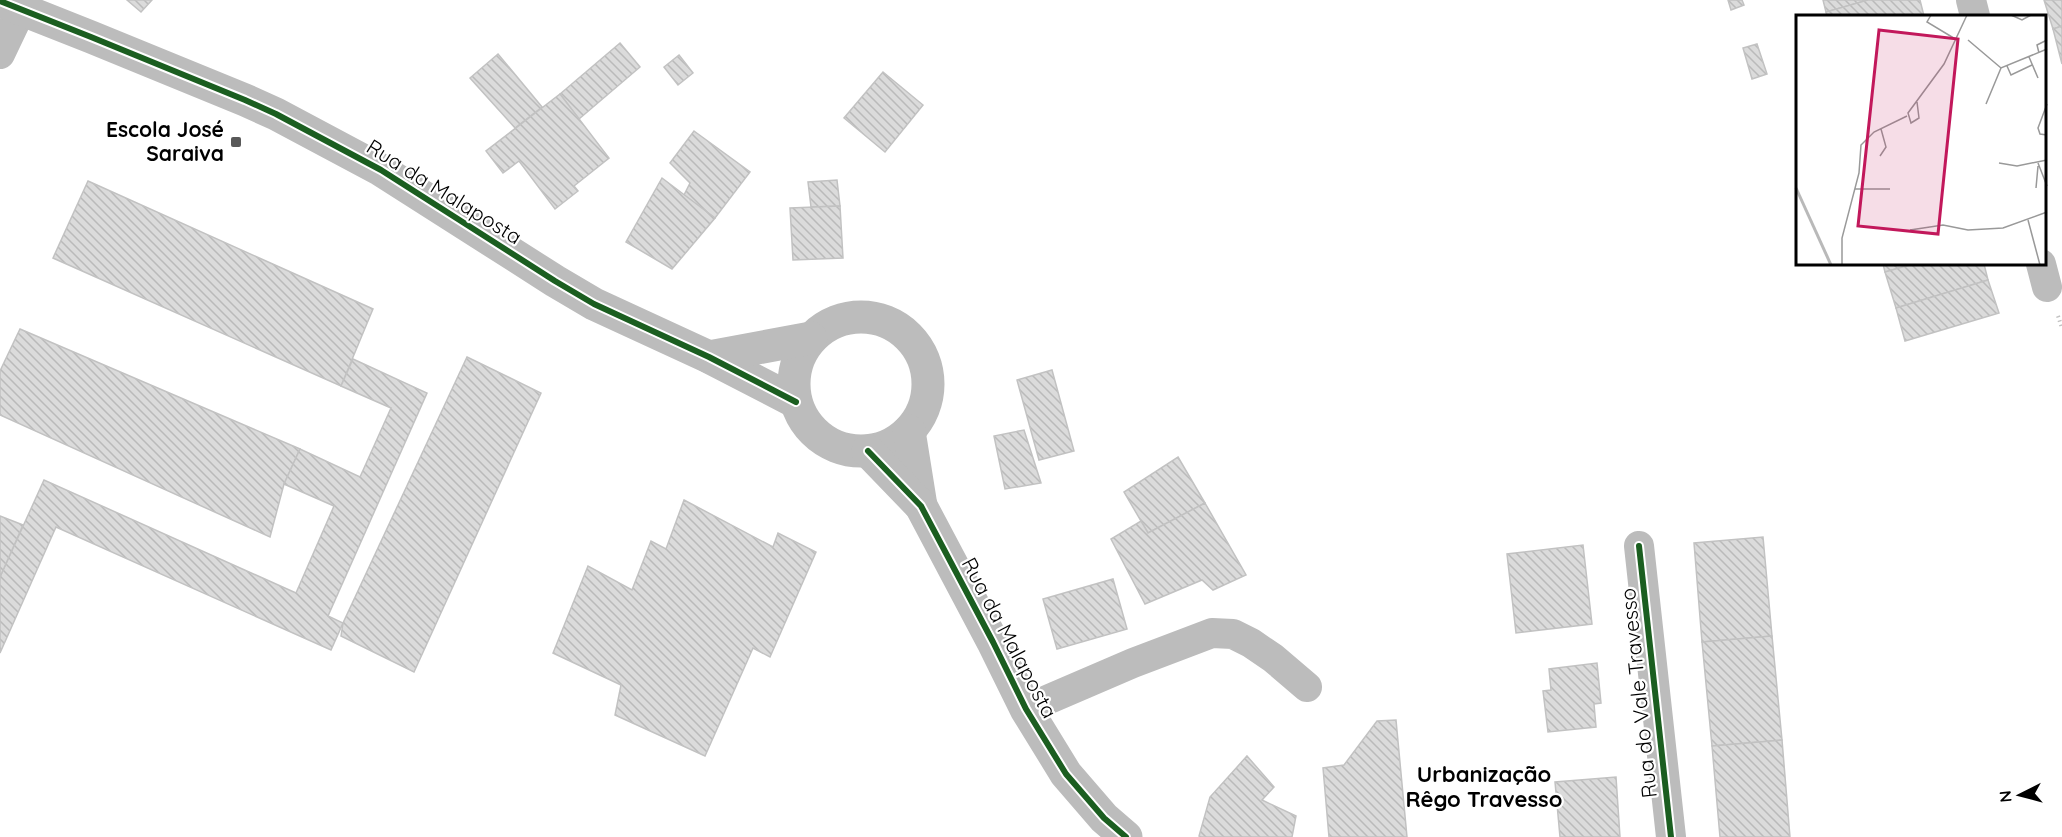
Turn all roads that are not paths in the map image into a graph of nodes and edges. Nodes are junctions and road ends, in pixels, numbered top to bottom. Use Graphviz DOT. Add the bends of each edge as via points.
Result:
graph roads {
  1 [pos="1971,0"];
  2 [pos="10,6"];
  3 [pos="1975,15"];
  4 [pos="0,54"];
  5 [pos="812,338"];
  6 [pos="709,357"];
  7 [pos="796,402"];
  8 [pos="909,432"];
  9 [pos="868,451"];
  10 [pos="921,506"];
  11 [pos="1639,546"];
  12 [pos="1307,687"];
  13 [pos="1026,709"];
  14 [pos="1126,837"];
  15 [pos="1671,837"];
  1 -- 3 [label="street"];
  2 -- 4 [label="street"];
  2 -- 6 [label="street, Rua da Malaposta" via="285,119 381,170 584,298"];
  5 -- 6 [label="street"];
  5 -- 7 [label="street" via="799,357 794,379"];
  5 -- 8 [label="street" via="828,324 870,316 908,335 921,352 928,372 921,414"];
  6 -- 7 [label="street, Rua da Malaposta"];
  7 -- 9 [label="street" via="816,434 849,450"];
  8 -- 9 [label="street" via="890,445"];
  8 -- 10 [label="street, Rua da Malaposta"];
  9 -- 10 [label="street, Rua da Malaposta"];
  10 -- 13 [label="street, Rua da Malaposta"];
  11 -- 15 [label="street, Rua do Vale Travesso"];
  12 -- 13 [label="street" via="1251,643 1233,634 1212,633"];
  13 -- 14 [label="street, Rua da Malaposta" via="1066,774"];
}
